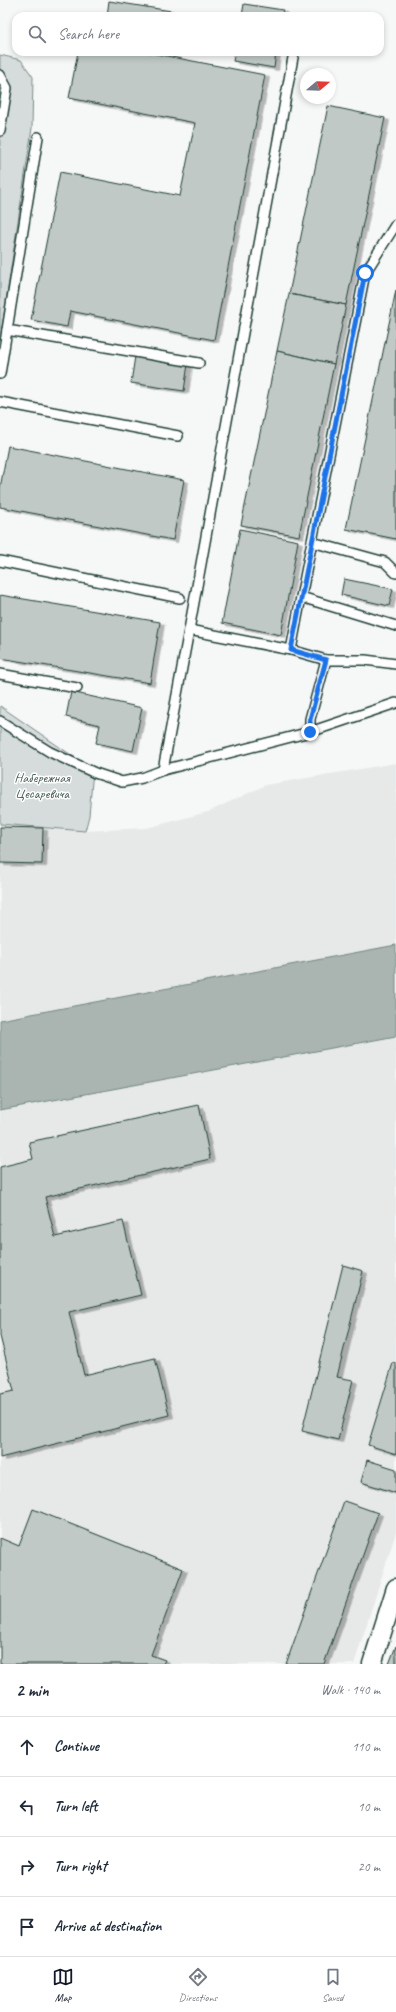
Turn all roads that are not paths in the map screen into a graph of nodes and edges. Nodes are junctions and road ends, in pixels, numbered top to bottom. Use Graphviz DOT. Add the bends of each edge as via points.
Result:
graph roads {
  1 [pos="293,56"];
  2 [pos="0,75"];
  3 [pos="0,131"];
  4 [pos="38,137"];
  5 [pos="396,224"];
  6 [pos="7,330"];
  7 [pos="199,363"];
  8 [pos="0,374"];
  9 [pos="0,402"];
  10 [pos="178,436"];
  11 [pos="312,542"];
  12 [pos="0,561"];
  13 [pos="396,573"];
  14 [pos="301,597"];
  15 [pos="180,598"];
  16 [pos="396,626"];
  17 [pos="189,630"];
  18 [pos="291,650"];
  19 [pos="326,660"];
  20 [pos="396,664"];
  21 [pos="0,674"];
  22 [pos="77,688"];
  23 [pos="396,703"];
  24 [pos="0,720"];
  25 [pos="310,732"];
  26 [pos="163,770"];
  27 [pos="396,1588"];
  28 [pos="372,1664"];
  1 -- 17 [label="lane"];
  2 -- 3 [label="lane" via="7,88"];
  4 -- 6 [label="lane"];
  5 -- 11 [label="lane" via="365,273"];
  6 -- 7 [label="lane"];
  6 -- 8 [label="lane"];
  9 -- 10 [label="lane"];
  11 -- 13 [label="lane" via="385,562"];
  11 -- 14 [label="lane"];
  12 -- 15 [label="lane"];
  14 -- 16 [label="lane"];
  14 -- 18 [label="lane"];
  17 -- 18 [label="lane"];
  17 -- 26 [label="lane"];
  18 -- 19 [label="lane"];
  19 -- 20 [label="lane" via="365,660"];
  19 -- 25 [label="lane" via="310,719"];
  21 -- 22 [label="lane"];
  23 -- 25 [label="lane"];
  24 -- 26 [label="lane" via="50,752 94,773 122,782"];
  25 -- 26 [label="lane"];
  27 -- 28 [label="street"];
}
